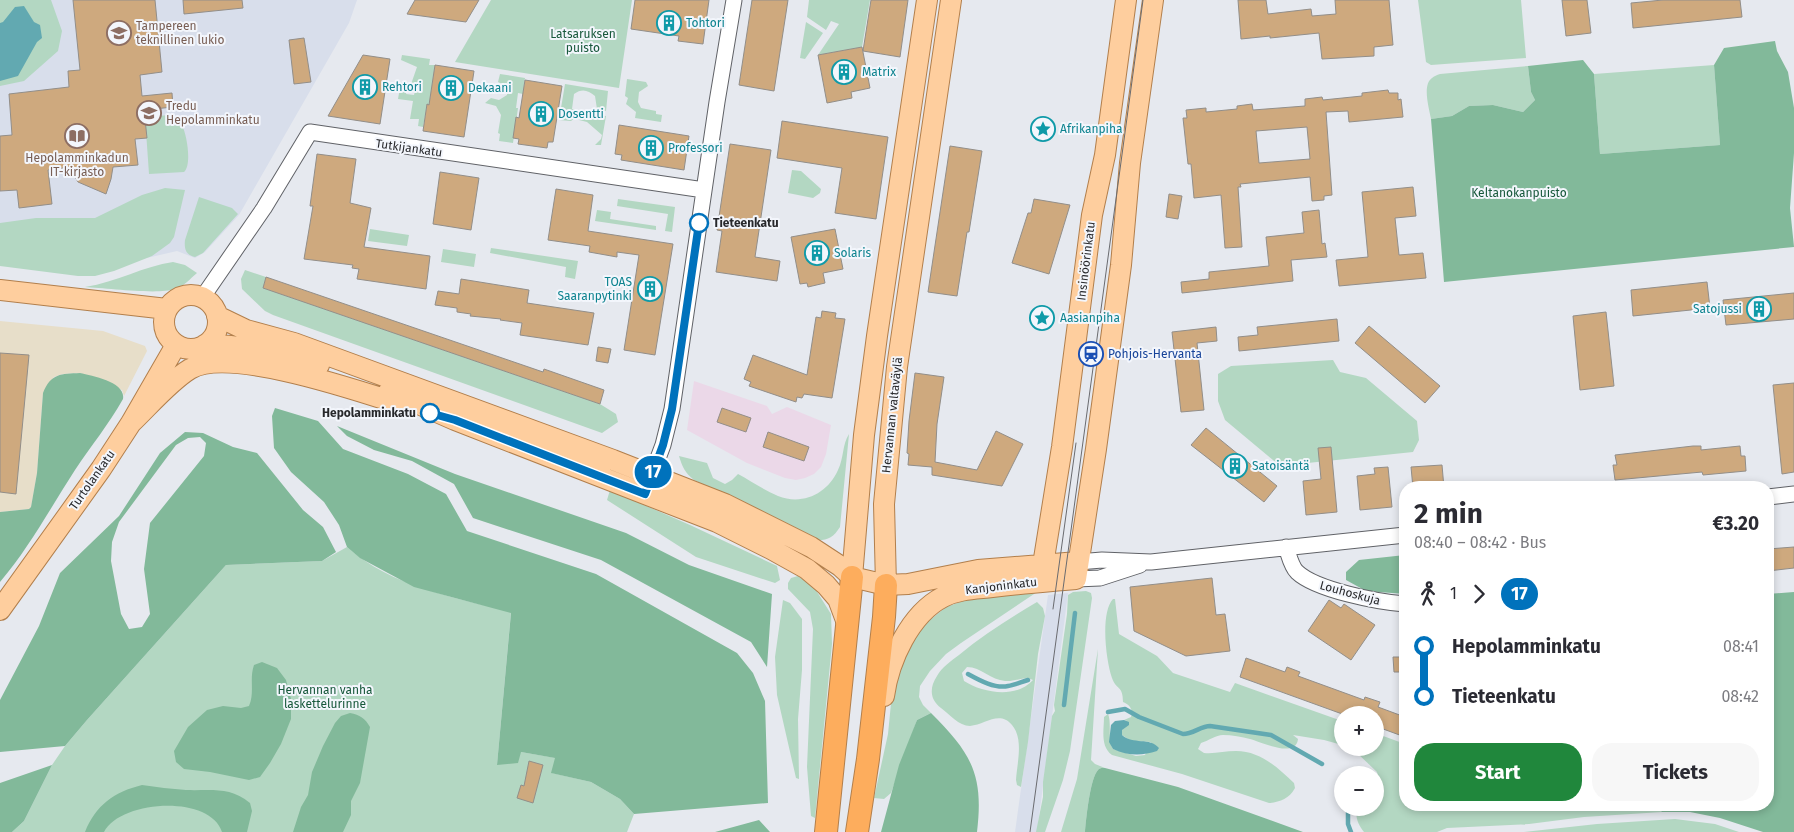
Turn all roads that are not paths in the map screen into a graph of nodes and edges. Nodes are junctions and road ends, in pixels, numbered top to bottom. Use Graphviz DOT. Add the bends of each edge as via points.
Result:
graph roads {
  1 [pos="734,0"];
  2 [pos="927,0"];
  3 [pos="951,0"];
  4 [pos="1126,0"];
  5 [pos="1152,0"];
  6 [pos="704,190"];
  7 [pos="0,290"];
  8 [pos="202,298"];
  9 [pos="167,309"];
  10 [pos="217,316"];
  11 [pos="206,344"];
  12 [pos="176,345"];
  13 [pos="455,420"];
  14 [pos="131,423"];
  15 [pos="652,475"];
  16 [pos="645,494"];
  17 [pos="1794,494"];
  18 [pos="1774,496"];
  19 [pos="1399,536"];
  20 [pos="1286,547"];
  21 [pos="1077,570"];
  22 [pos="1042,573"];
  23 [pos="852,577"];
  24 [pos="886,585"];
  25 [pos="1399,604"];
  26 [pos="0,610"];
  27 [pos="846,623"];
  28 [pos="868,759"];
  29 [pos="826,832"];
  30 [pos="857,832"];
  1 -- 6 [label="street"];
  2 -- 23 [label="main road, Hervannan valtaväylä" via="864,436"];
  3 -- 24 [label="main road, Hervannan valtaväylä" via="897,367 884,504"];
  4 -- 22 [label="main road, Insinöörinkatu"];
  5 -- 21 [label="main road" via="1130,163 1120,274"];
  6 -- 8 [label="street, Tutkijankatu" via="310,132 264,208"];
  6 -- 15 [label="street" via="672,409"];
  7 -- 9 [label="main road"];
  8 -- 9 [label="main road" via="178,298"];
  8 -- 10 [label="main road" via="214,308"];
  9 -- 12 [label="main road" via="164,317 166,333"];
  10 -- 11 [label="main road" via="216,331"];
  10 -- 15 [label="main road" via="246,330 294,343"];
  11 -- 12 [label="main road" via="191,349"];
  11 -- 13 [label="main road" via="239,346 302,360 368,381"];
  12 -- 14 [label="main road, Turtolankatu"];
  13 -- 14 [label="main road" via="289,372 216,362 192,368"];
  13 -- 16 [label="main road"];
  14 -- 26 [label="main road, Turtolankatu"];
  15 -- 16 [label="street"];
  15 -- 23 [label="main road" via="772,526 811,547"];
  16 -- 27 [label="main road" via="717,522 807,569 838,600"];
  17 -- 18 [label="street"];
  19 -- 20 [label="street, Kanjoninkatu"];
  20 -- 21 [label="street, Kanjoninkatu" via="1151,562 1100,578"];
  20 -- 25 [label="street, Louhoskuja" via="1295,570 1319,586"];
  21 -- 22 [label="main road, Kanjoninkatu"];
  22 -- 24 [label="main road, Kanjoninkatu" via="978,570 908,584"];
  22 -- 28 [label="main road, Kanjoninkatu" via="965,590 931,605 893,658"];
  23 -- 24 [label="main road, Kanjoninkatu"];
  23 -- 27 [label="highway, Hervannan valtaväylä"];
  24 -- 28 [label="highway, Hervannan valtaväylä"];
  27 -- 29 [label="highway, Hervannan valtaväylä"];
  28 -- 30 [label="highway, Hervannan valtaväylä"];
}
